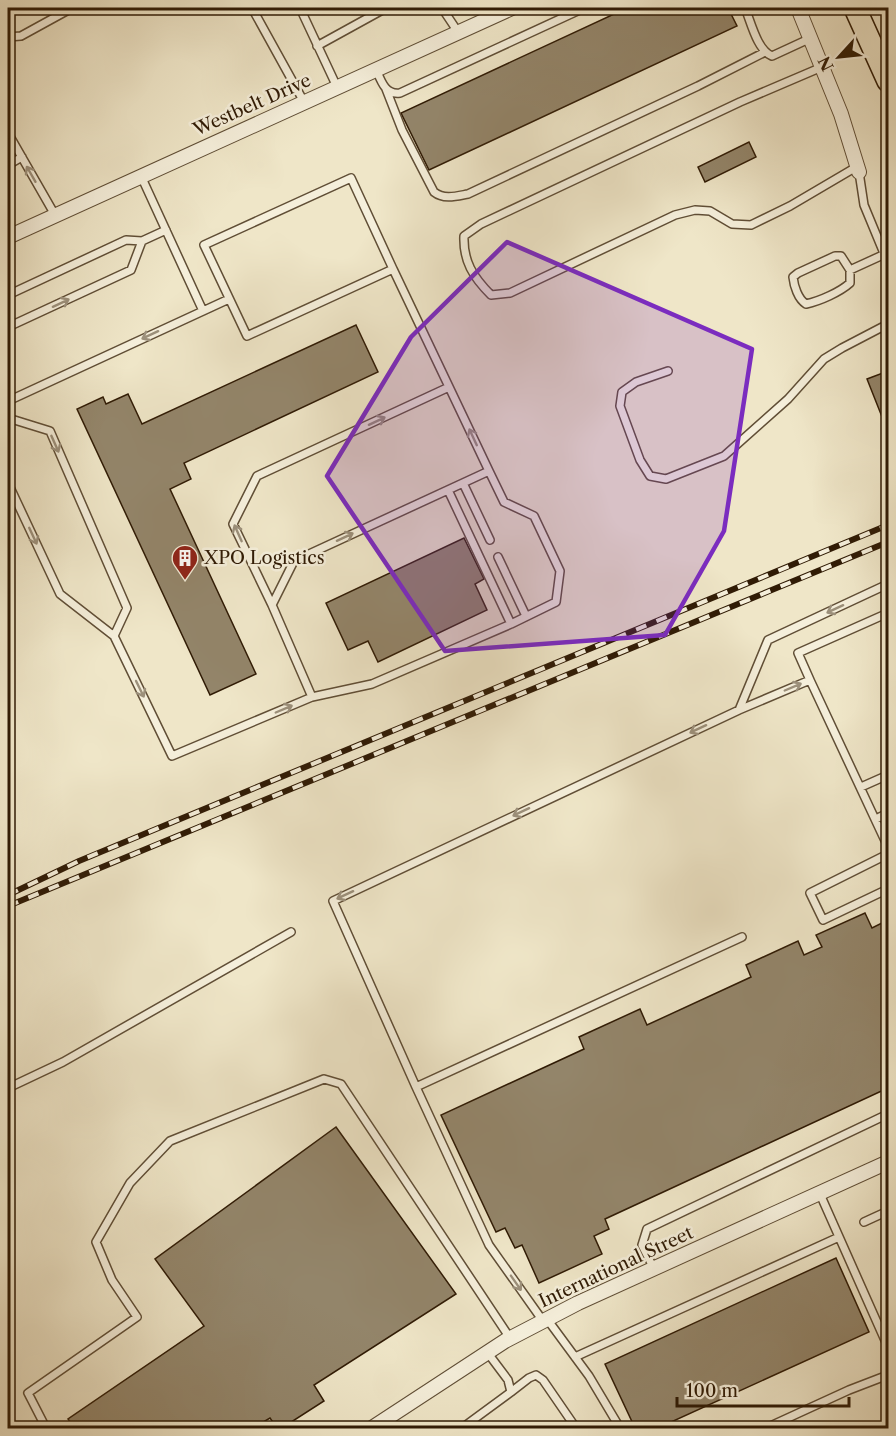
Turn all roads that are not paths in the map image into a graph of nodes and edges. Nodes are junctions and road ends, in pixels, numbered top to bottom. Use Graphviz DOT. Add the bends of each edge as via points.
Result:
graph roads {
  1 [pos="72,8"];
  2 [pos="252,8"];
  3 [pos="300,8"];
  4 [pos="386,8"];
  5 [pos="442,8"];
  6 [pos="512,8"];
  7 [pos="584,8"];
  8 [pos="744,8"];
  9 [pos="798,8"];
  10 [pos="855,8"];
  11 [pos="458,32"];
  12 [pos="8,37"];
  13 [pos="811,38"];
  14 [pos="317,46"];
  15 [pos="765,52"];
  16 [pos="823,66"];
  17 [pos="376,69"];
  18 [pos="888,81"];
  19 [pos="337,87"];
  20 [pos="386,89"];
  21 [pos="304,102"];
  22 [pos="8,133"];
  23 [pos="22,157"];
  24 [pos="8,165"];
  25 [pos="858,169"];
  26 [pos="141,176"];
  27 [pos="55,215"];
  28 [pos="165,230"];
  29 [pos="8,237"];
  30 [pos="142,241"];
  31 [pos="885,254"];
  32 [pos="888,263"];
  33 [pos="393,269"];
  34 [pos="850,270"];
  35 [pos="8,295"];
  36 [pos="230,299"];
  37 [pos="203,311"];
  38 [pos="888,324"];
  39 [pos="8,327"];
  40 [pos="668,371"];
  41 [pos="449,387"];
  42 [pos="8,401"];
  43 [pos="8,418"];
  44 [pos="489,471"];
  45 [pos="8,483"];
  46 [pos="463,483"];
  47 [pos="448,490"];
  48 [pos="490,540"];
  49 [pos="498,556"];
  50 [pos="888,584"];
  51 [pos="272,605"];
  52 [pos="888,613"];
  53 [pos="526,616"];
  54 [pos="511,624"];
  55 [pos="114,636"];
  56 [pos="810,680"];
  57 [pos="312,697"];
  58 [pos="739,710"];
  59 [pos="888,775"];
  60 [pos="861,787"];
  61 [pos="888,813"];
  62 [pos="876,819"];
  63 [pos="888,847"];
  64 [pos="888,854"];
  65 [pos="888,889"];
  66 [pos="291,932"];
  67 [pos="742,937"];
  68 [pos="8,1088"];
  69 [pos="416,1088"];
  70 [pos="888,1114"];
  71 [pos="888,1162"];
  72 [pos="820,1194"];
  73 [pos="888,1211"];
  74 [pos="864,1222"];
  75 [pos="839,1237"];
  76 [pos="654,1269"];
  77 [pos="545,1320"];
  78 [pos="510,1338"];
  79 [pos="888,1347"];
  80 [pos="488,1353"];
  81 [pos="574,1357"];
  82 [pos="888,1375"];
  83 [pos="511,1392"];
  84 [pos="46,1428"];
  85 [pos="372,1428"];
  86 [pos="462,1428"];
  87 [pos="576,1428"];
  88 [pos="620,1428"];
  89 [pos="766,1428"];
  1 -- 12 [label="lane" via="21,36"];
  2 -- 21 [label="lane"];
  3 -- 14 [label="lane"];
  4 -- 14 [label="lane"];
  5 -- 11 [label="lane"];
  6 -- 11 [label="street, Westbelt Drive"];
  7 -- 20 [label="lane" via="400,93"];
  8 -- 15 [label="lane"];
  9 -- 13 [label="street"];
  10 -- 18 [label="main road"];
  11 -- 17 [label="street, Westbelt Drive"];
  13 -- 15 [label="lane" via="772,56"];
  13 -- 16 [label="street"];
  14 -- 19 [label="lane"];
  15 -- 20 [label="lane" via="455,197 434,192"];
  16 -- 25 [label="street"];
  16 -- 25 [label="lane" via="481,224 464,236 464,252 477,281 491,295 510,293 675,215 710,210 732,224 751,225"];
  17 -- 19 [label="street, Westbelt Drive"];
  17 -- 20 [label="lane"];
  19 -- 21 [label="street, Westbelt Drive"];
  21 -- 26 [label="street, Westbelt Drive"];
  22 -- 23 [label="lane"];
  23 -- 24 [label="lane"];
  27 -- 23 [label="lane, one-way"];
  25 -- 31 [label="lane" via="864,205"];
  26 -- 27 [label="street, Westbelt Drive"];
  26 -- 28 [label="lane"];
  27 -- 29 [label="street, Westbelt Drive"];
  28 -- 30 [label="lane"];
  28 -- 37 [label="lane"];
  30 -- 35 [label="lane" via="126,240"];
  39 -- 30 [label="lane, one-way" via="131,270"];
  31 -- 32 [label="lane"];
  31 -- 34 [label="lane"];
  33 -- 36 [label="lane" via="247,336"];
  33 -- 36 [label="lane" via="351,178 204,245"];
  33 -- 41 [label="lane"];
  34 -- 34 [label="lane" via="841,256 835,256 798,273 793,277 801,301 812,303 845,288 850,283"];
  36 -- 37 [label="lane"];
  37 -- 42 [label="lane, one-way"];
  38 -- 40 [label="lane" via="824,359 788,399 724,456 666,479 651,476 640,460 620,406 622,392 636,382"];
  44 -- 41 [label="lane, one-way"];
  51 -- 41 [label="lane, one-way" via="233,524 257,476"];
  43 -- 55 [label="lane, one-way" via="50,431 127,608"];
  44 -- 46 [label="lane"];
  44 -- 53 [label="lane" via="504,502 534,516 560,571 556,602"];
  45 -- 55 [label="lane, one-way" via="60,594"];
  46 -- 47 [label="lane"];
  46 -- 48 [label="lane"];
  51 -- 47 [label="lane, one-way" via="294,561"];
  47 -- 54 [label="lane"];
  49 -- 53 [label="lane"];
  50 -- 58 [label="lane, one-way" via="768,640"];
  51 -- 57 [label="lane"];
  52 -- 56 [label="lane" via="798,653"];
  53 -- 54 [label="lane"];
  54 -- 57 [label="lane" via="372,684"];
  55 -- 57 [label="lane, one-way" via="172,756"];
  58 -- 56 [label="lane, one-way"];
  56 -- 60 [label="lane"];
  58 -- 69 [label="lane, one-way" via="333,901"];
  59 -- 60 [label="lane"];
  60 -- 62 [label="lane"];
  61 -- 62 [label="lane"];
  62 -- 63 [label="lane"];
  64 -- 65 [label="lane" via="810,893 823,920"];
  66 -- 68 [label="lane" via="63,1062"];
  67 -- 69 [label="lane"];
  69 -- 77 [label="lane, one-way" via="489,1245"];
  70 -- 76 [label="lane" via="647,1228 642,1245"];
  71 -- 72 [label="street, International Street"];
  72 -- 75 [label="lane"];
  72 -- 76 [label="street, International Street"];
  73 -- 74 [label="lane"];
  75 -- 79 [label="lane"];
  75 -- 81 [label="lane"];
  76 -- 77 [label="street, International Street"];
  77 -- 78 [label="street, International Street"];
  77 -- 81 [label="lane"];
  78 -- 80 [label="street, International Street"];
  78 -- 84 [label="lane" via="341,1084 324,1079 170,1141 130,1183 96,1242 112,1280 137,1317 28,1393"];
  80 -- 83 [label="lane" via="508,1380"];
  80 -- 85 [label="street, International Street"];
  81 -- 88 [label="lane"];
  82 -- 89 [label="lane"];
  83 -- 86 [label="lane"];
  83 -- 87 [label="lane" via="536,1375"];
}
